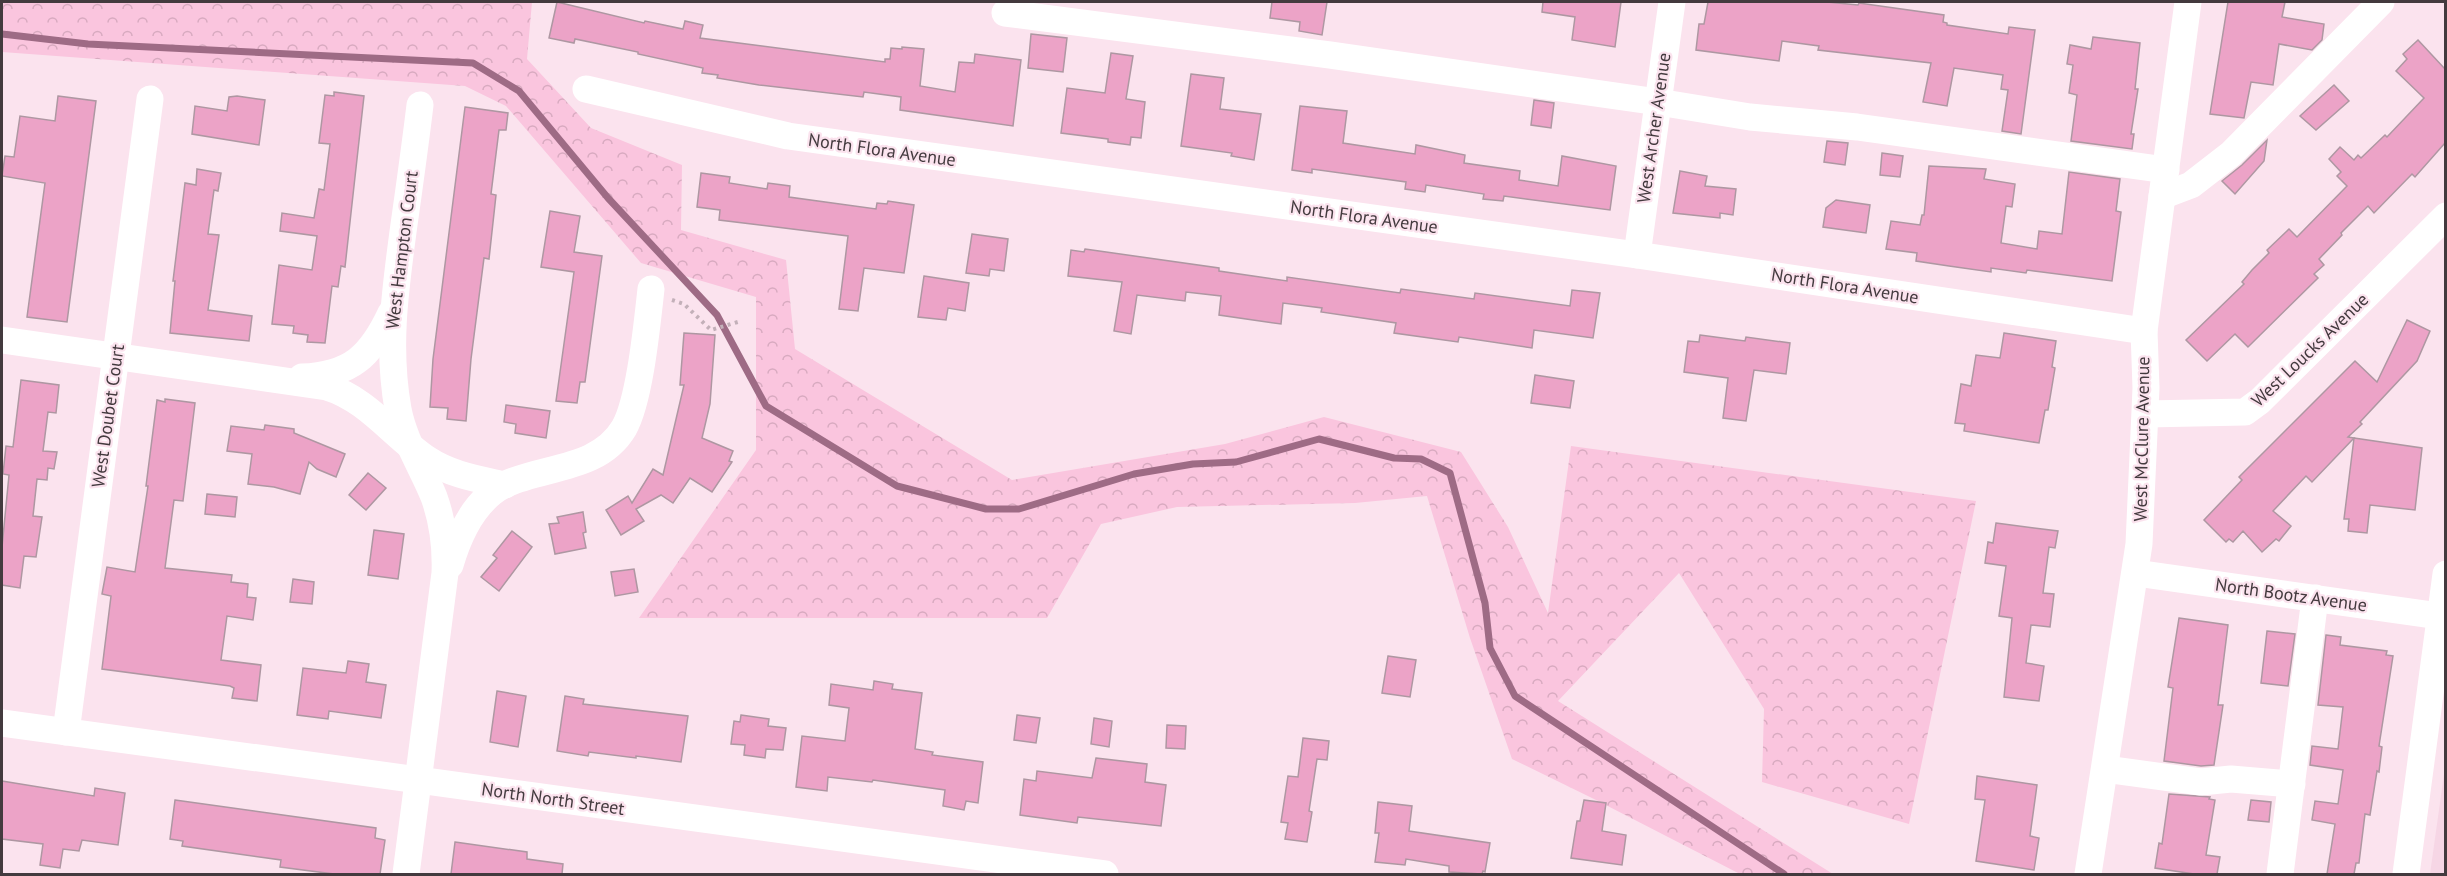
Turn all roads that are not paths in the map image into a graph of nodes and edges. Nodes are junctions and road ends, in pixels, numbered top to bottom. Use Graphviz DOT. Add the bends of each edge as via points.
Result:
graph roads {
  1 [pos="1672,2"];
  2 [pos="2181,2"];
  3 [pos="2381,2"];
  4 [pos="1005,13"];
  5 [pos="586,89"];
  6 [pos="150,99"];
  7 [pos="1658,102"];
  8 [pos="420,105"];
  9 [pos="2164,183"];
  10 [pos="2445,216"];
  11 [pos="1637,255"];
  12 [pos="651,292"];
  13 [pos="392,309"];
  14 [pos="2144,331"];
  15 [pos="2,340"];
  16 [pos="116,356"];
  17 [pos="257,377"];
  18 [pos="2146,414"];
  19 [pos="409,445"];
  20 [pos="505,485"];
  21 [pos="2136,573"];
  22 [pos="2445,574"];
  23 [pos="442,595"];
  24 [pos="2315,598"];
  25 [pos="2442,616"];
  26 [pos="2,723"];
  27 [pos="66,732"];
  28 [pos="2105,769"];
  29 [pos="418,781"];
  30 [pos="2292,783"];
  31 [pos="406,874"];
  32 [pos="1105,874"];
  33 [pos="2088,874"];
  34 [pos="2280,874"];
  35 [pos="2406,874"];
  1 -- 7 [label="street, West Archer Avenue"];
  2 -- 9 [label="street, West McClure Avenue"];
  3 -- 9 [label="street" via="2231,154 2191,185"];
  4 -- 7 [label="street"];
  5 -- 11 [label="street, North Flora Avenue" via="788,136"];
  6 -- 16 [label="street, West Doubet Court"];
  7 -- 9 [label="street" via="1750,117 1857,127"];
  7 -- 11 [label="street, West Archer Avenue"];
  8 -- 13 [label="street, West Hampton Court"];
  9 -- 14 [label="street, West McClure Avenue"];
  10 -- 18 [label="street, West Loucks Avenue" via="2245,412"];
  11 -- 14 [label="street, North Flora Avenue"];
  12 -- 20 [label="street" via="638,378 624,428 605,449 591,457"];
  13 -- 17 [label="street" via="369,351 349,367 317,376"];
  13 -- 19 [label="street, West Hampton Court" via="398,411"];
  14 -- 18 [label="street, West McClure Avenue"];
  15 -- 16 [label="street"];
  16 -- 17 [label="street"];
  16 -- 27 [label="street, West Doubet Court"];
  17 -- 19 [label="street" via="340,391 363,405"];
  18 -- 21 [label="street, West McClure Avenue"];
  19 -- 20 [label="street" via="449,471"];
  19 -- 23 [label="street, West Hampton Court" via="434,499 444,534"];
  20 -- 23 [label="street" via="483,502 468,522"];
  21 -- 24 [label="street, North Bootz Avenue"];
  21 -- 28 [label="street, West McClure Avenue"];
  22 -- 25 [label="street"];
  23 -- 29 [label="street, West Hampton Court"];
  24 -- 25 [label="street, North Bootz Avenue"];
  24 -- 30 [label="street"];
  25 -- 35 [label="street"];
  26 -- 27 [label="street, North North Street"];
  27 -- 29 [label="street, North North Street"];
  28 -- 30 [label="street" via="2201,782 2230,779"];
  28 -- 33 [label="street, West McClure Avenue"];
  29 -- 31 [label="street, West Hampton Court"];
  29 -- 32 [label="street, North North Street"];
  30 -- 34 [label="street"];
}
